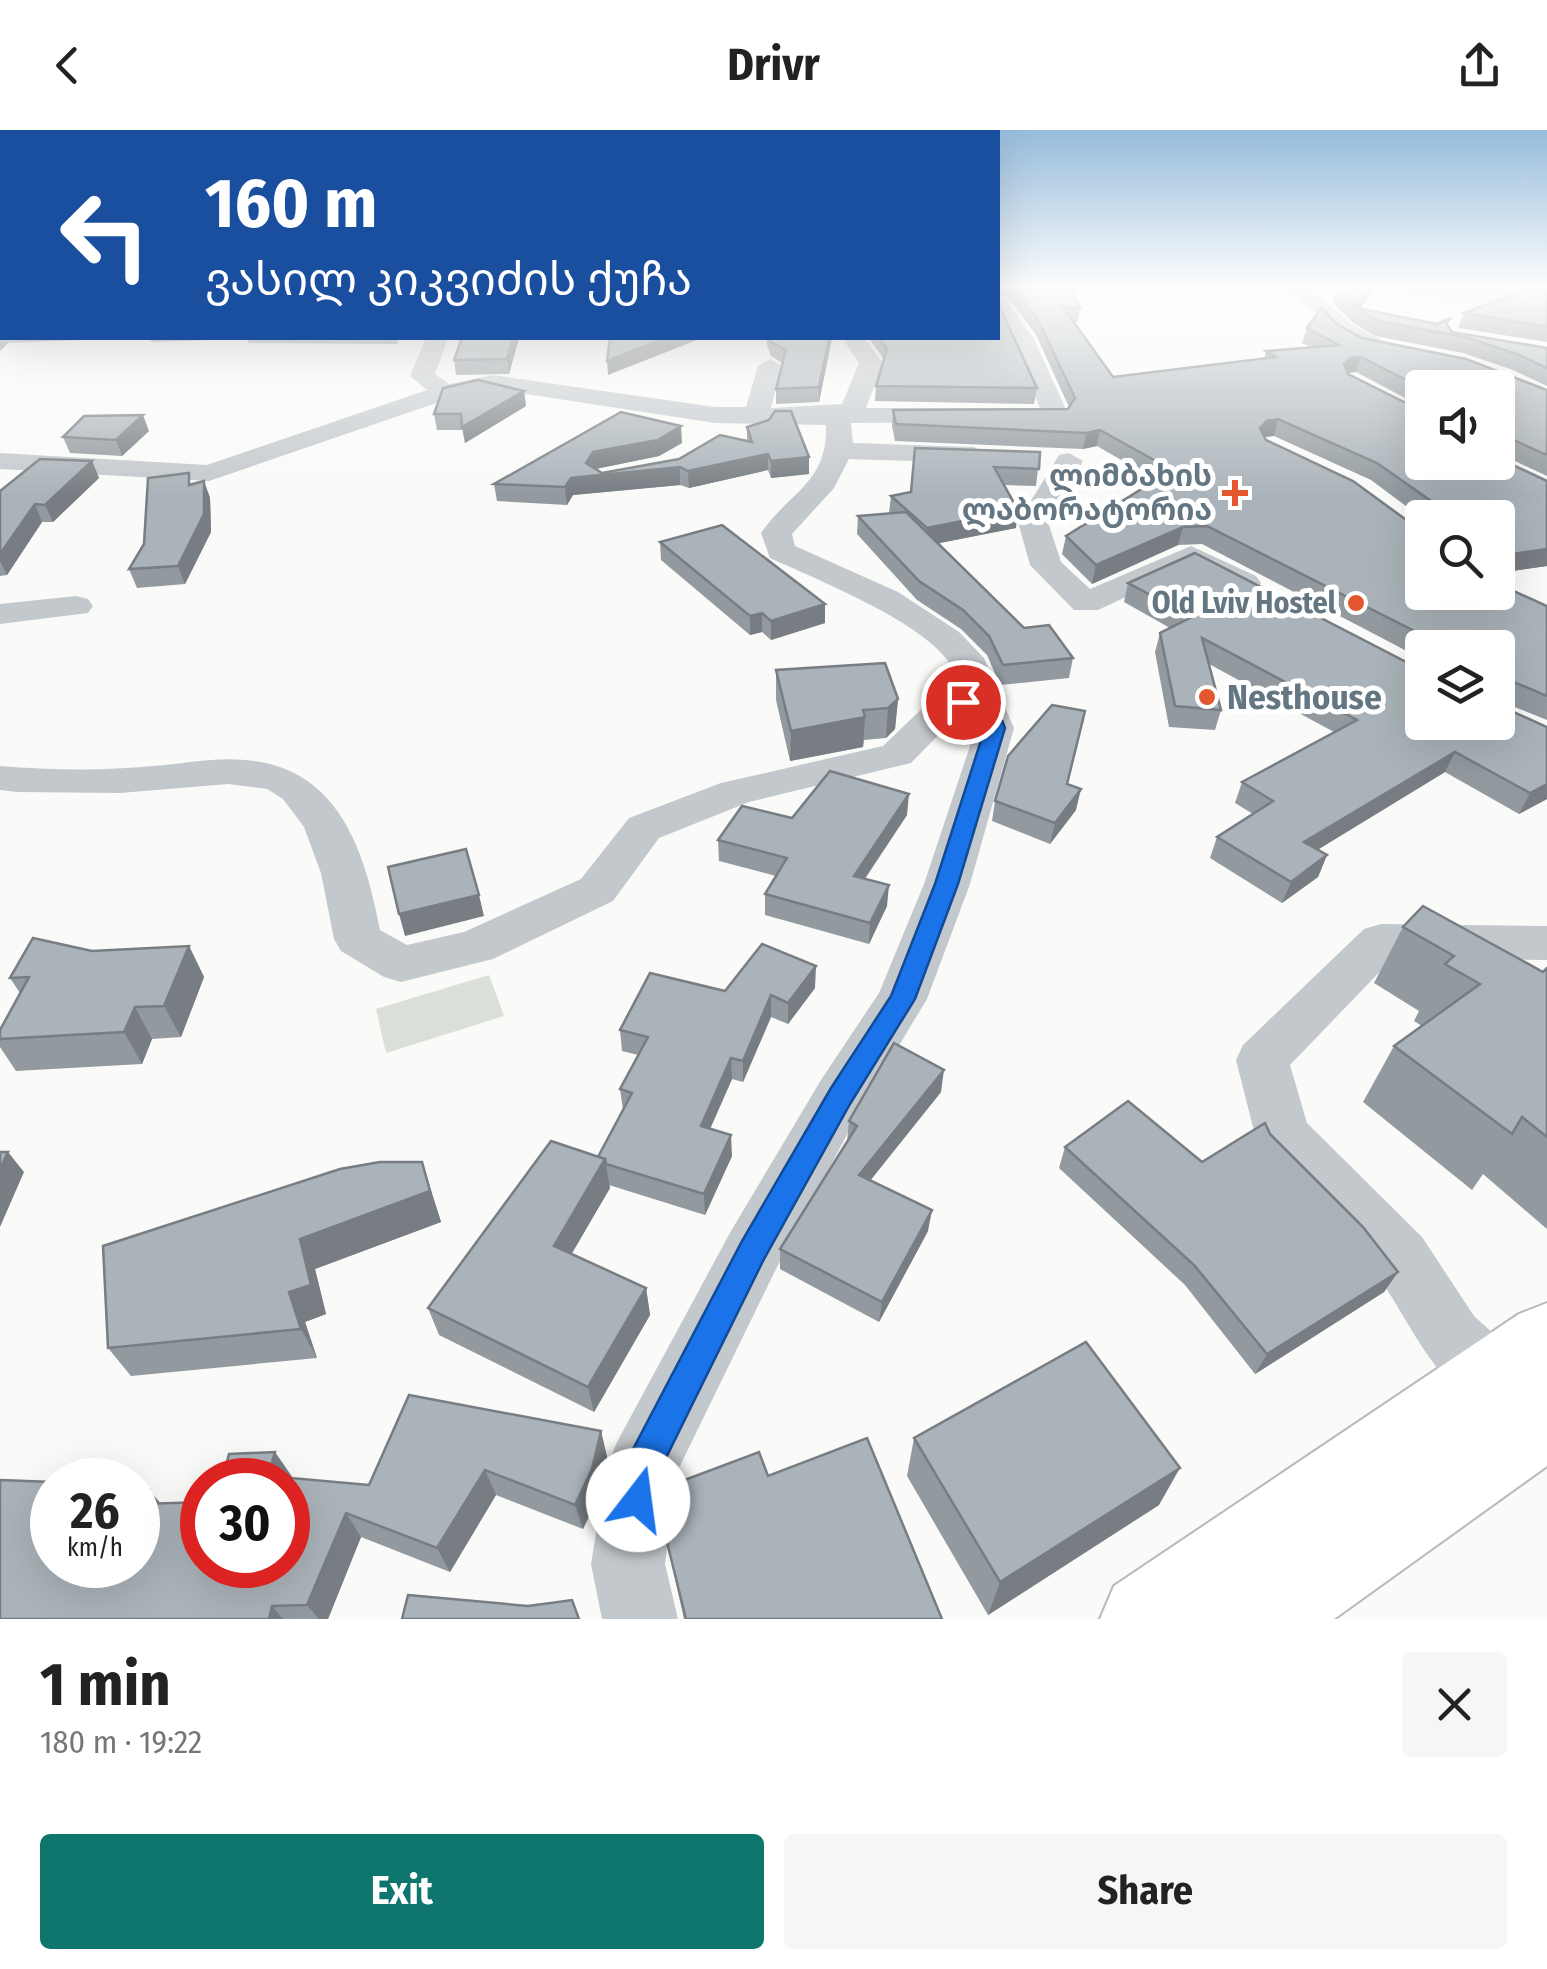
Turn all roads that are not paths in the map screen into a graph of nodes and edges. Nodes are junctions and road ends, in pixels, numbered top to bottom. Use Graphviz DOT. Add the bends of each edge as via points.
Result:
graph roads {
  1 [pos="431,355"];
  2 [pos="866,355"];
  3 [pos="1030,355"];
  4 [pos="770,366"];
  5 [pos="445,392"];
  6 [pos="757,414"];
  7 [pos="839,434"];
  8 [pos="711,441"];
  9 [pos="994,456"];
  10 [pos="1032,457"];
  11 [pos="0,461"];
  12 [pos="1274,598"];
  13 [pos="76,606"];
  14 [pos="0,614"];
  15 [pos="982,695"];
  16 [pos="0,778"];
  17 [pos="1547,943"];
  18 [pos="1529,1378"];
  19 [pos="640,1619"];
  20 [pos="1146,1619"];
  21 [pos="1255,1619"];
  1 -- 5 [label="street" via="422,376"];
  2 -- 7 [label="street" via="872,363"];
  3 -- 7 [label="street" via="1056,416"];
  4 -- 6 [label="street"];
  5 -- 6 [label="street" via="492,382 670,411"];
  5 -- 11 [label="street" via="209,473"];
  6 -- 7 [label="street"];
  7 -- 8 [label="street" via="736,432"];
  7 -- 9 [label="street"];
  7 -- 15 [label="street" via="808,503 776,533 781,551 886,599 947,638 966,658"];
  10 -- 12 [label="street" via="1070,459 1033,522 1046,564 1086,603 1190,554"];
  13 -- 14 [label="street"];
  15 -- 16 [label="street" via="944,708 897,755 736,792 644,828 597,890 476,947 401,964 358,939 351,890 314,806 282,780 233,772 139,780"];
  15 -- 19 [label="street" via="995,728 947,884 902,999 752,1251 642,1468 628,1564"];
  17 -- 18 [label="street" via="1381,941 1262,1060 1283,1135 1400,1257 1451,1338"];
  18 -- 20 [label="main road"];
  18 -- 21 [label="main road"];
}
